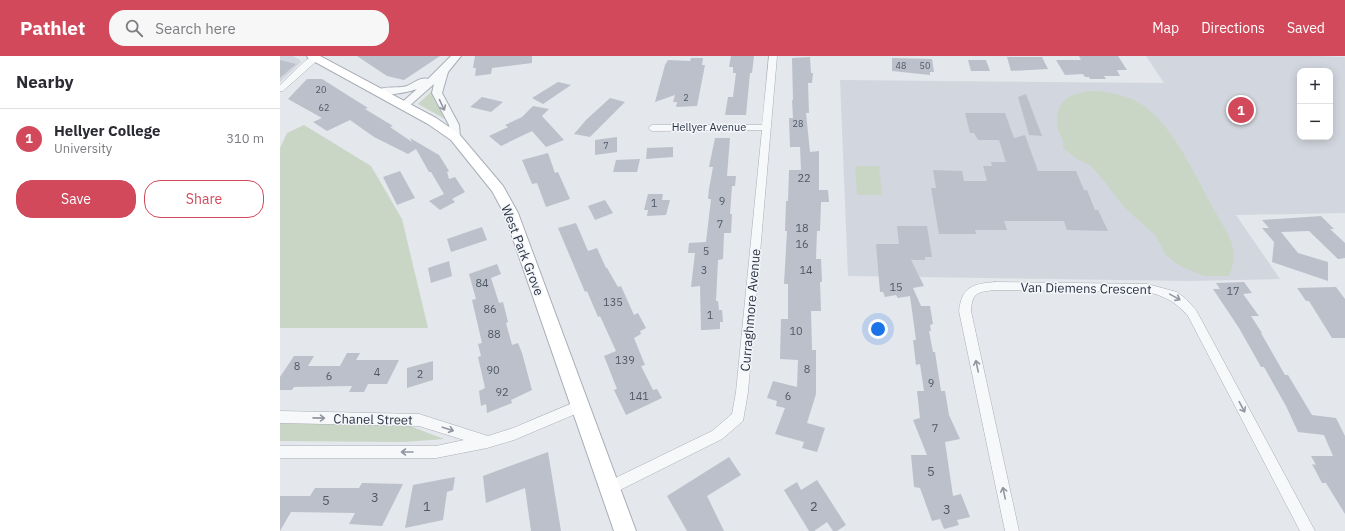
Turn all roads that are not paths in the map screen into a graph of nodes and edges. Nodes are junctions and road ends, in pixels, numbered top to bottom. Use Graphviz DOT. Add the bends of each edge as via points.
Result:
graph roads {
  1 [pos="456,56"];
  2 [pos="773,56"];
  3 [pos="314,57"];
  4 [pos="443,71"];
  5 [pos="280,89"];
  6 [pos="380,92"];
  7 [pos="404,105"];
  8 [pos="766,127"];
  9 [pos="652,128"];
  10 [pos="455,137"];
  11 [pos="580,406"];
  12 [pos="280,417"];
  13 [pos="487,442"];
  14 [pos="280,452"];
  15 [pos="610,488"];
  16 [pos="626,531"];
  17 [pos="1012,531"];
  18 [pos="1308,531"];
  1 -- 4 [label="street"];
  2 -- 8 [label="street, Curraghmore Avenue"];
  3 -- 5 [label="street"];
  3 -- 6 [label="main road, West Park Grove"];
  4 -- 6 [label="street" via="408,89"];
  4 -- 7 [label="street"];
  4 -- 10 [label="street, one-way" via="437,93 454,125"];
  6 -- 7 [label="main road, West Park Grove"];
  7 -- 10 [label="main road, West Park Grove"];
  8 -- 9 [label="street, Hellyer Avenue"];
  8 -- 15 [label="street, Curraghmore Avenue" via="738,417 718,435"];
  10 -- 11 [label="main road, West Park Grove" via="498,189 511,213"];
  11 -- 13 [label="street" via="514,434"];
  11 -- 15 [label="main road, West Park Grove"];
  12 -- 13 [label="street, Chanel Street, one-way" via="419,420"];
  13 -- 14 [label="street, one-way" via="436,452"];
  15 -- 16 [label="main road, West Park Grove"];
  17 -- 18 [label="street, Van Diemens Crescent, one-way" via="965,311 966,300 971,291 995,286 1147,288 1162,290 1179,298 1192,313"];
}
